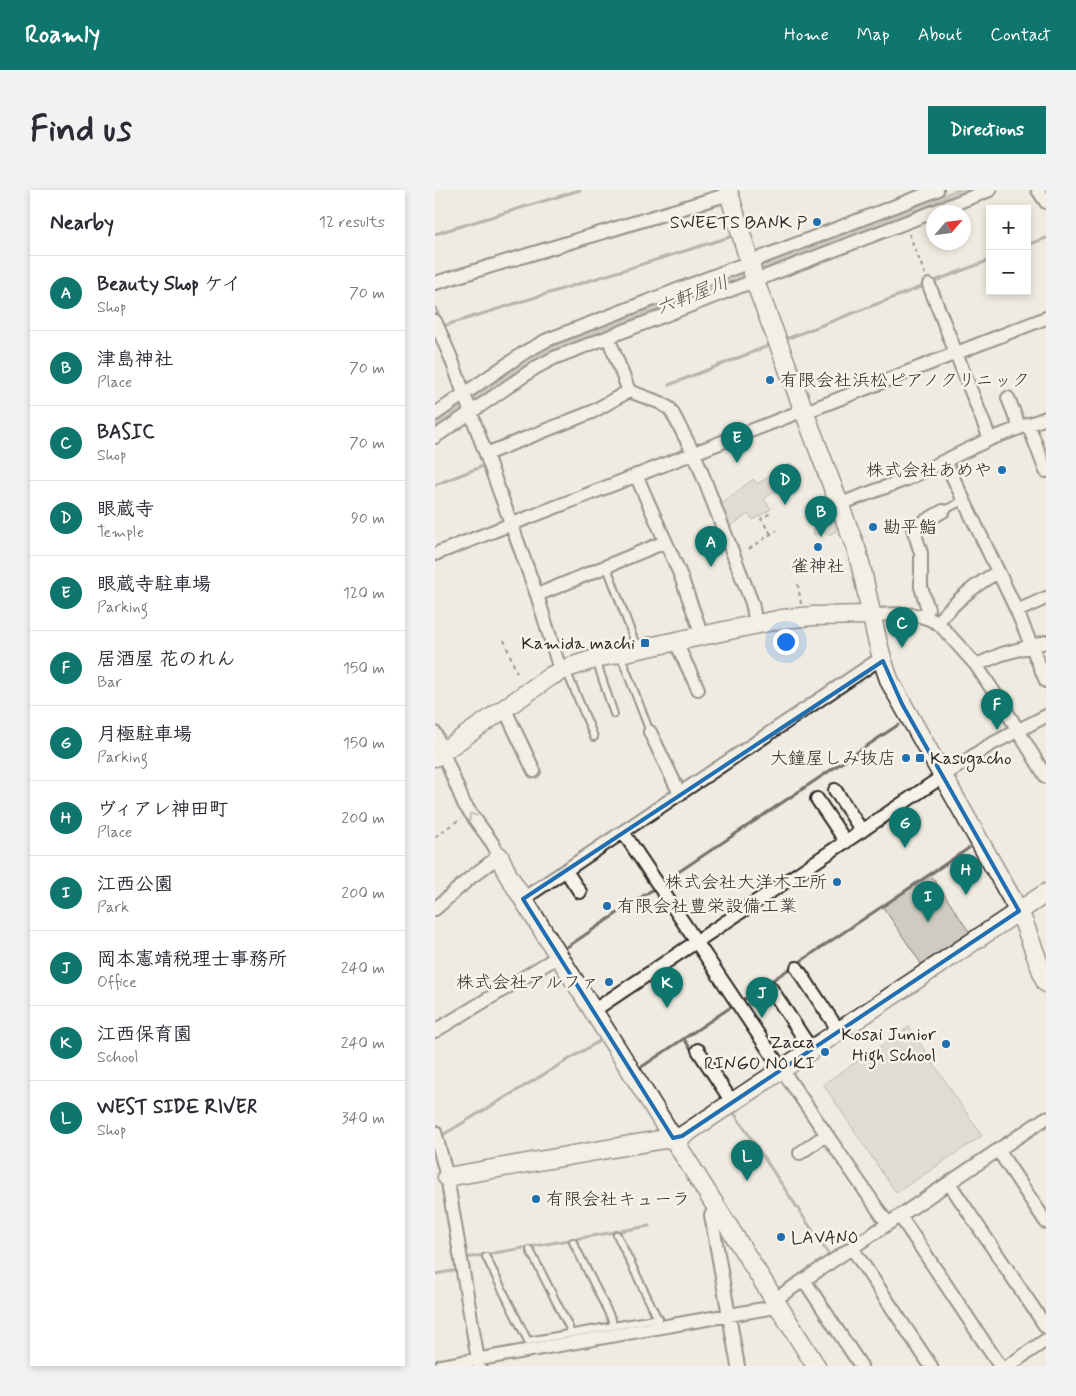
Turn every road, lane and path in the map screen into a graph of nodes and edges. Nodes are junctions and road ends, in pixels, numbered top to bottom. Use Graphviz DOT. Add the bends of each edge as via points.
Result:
graph roads {
  1 [pos="937,190"];
  2 [pos="990,190"];
  3 [pos="1038,190"];
  4 [pos="728,192"];
  5 [pos="1046,202"];
  6 [pos="905,223"];
  7 [pos="752,271"];
  8 [pos="435,283"];
  9 [pos="929,285"];
  10 [pos="1046,318"];
  11 [pos="436,327"];
  12 [pos="608,337"];
  13 [pos="956,353"];
  14 [pos="629,391"];
  15 [pos="464,395"];
  16 [pos="1008,398"];
  17 [pos="470,411"];
  18 [pos="805,411"];
  19 [pos="435,414"];
  20 [pos="1046,418"];
  21 [pos="1024,426"];
  22 [pos="435,437"];
  23 [pos="989,439"];
  24 [pos="693,453"];
  25 [pos="486,454"];
  26 [pos="945,461"];
  27 [pos="1046,471"];
  28 [pos="636,475"];
  29 [pos="964,500"];
  30 [pos="839,504"];
  31 [pos="943,511"];
  32 [pos="772,512"];
  33 [pos="511,524"];
  34 [pos="777,530"];
  35 [pos="771,534"];
  36 [pos="665,542"];
  37 [pos="749,549"];
  38 [pos="435,554"];
  39 [pos="607,567"];
  40 [pos="998,572"];
  41 [pos="798,584"];
  42 [pos="537,595"];
  43 [pos="1046,598"];
  44 [pos="1017,611"];
  45 [pos="872,615"];
  46 [pos="803,616"];
  47 [pos="926,616"];
  48 [pos="937,623"];
  49 [pos="756,624"];
  50 [pos="702,636"];
  51 [pos="504,640"];
  52 [pos="677,641"];
  53 [pos="1046,642"];
  54 [pos="1032,646"];
  55 [pos="637,649"];
  56 [pos="620,653"];
  57 [pos="596,658"];
  58 [pos="883,661"];
  59 [pos="976,665"];
  60 [pos="564,670"];
  61 [pos="517,673"];
  62 [pos="1046,681"];
  63 [pos="698,690"];
  64 [pos="503,709"];
  65 [pos="614,714"];
  66 [pos="1046,716"];
  67 [pos="1017,730"];
  68 [pos="650,732"];
  69 [pos="435,733"];
  70 [pos="594,738"];
  71 [pos="439,754"];
  72 [pos="534,770"];
  73 [pos="943,776"];
  74 [pos="1046,778"];
  75 [pos="835,790"];
  76 [pos="680,794"];
  77 [pos="817,799"];
  78 [pos="469,812"];
  79 [pos="862,831"];
  80 [pos="623,832"];
  81 [pos="435,837"];
  82 [pos="846,842"];
  83 [pos="499,856"];
  84 [pos="566,871"];
  85 [pos="580,892"];
  86 [pos="1046,892"];
  87 [pos="523,899"];
  88 [pos="436,907"];
  89 [pos="1019,911"];
  90 [pos="696,942"];
  91 [pos="559,956"];
  92 [pos="797,968"];
  93 [pos="1046,983"];
  94 [pos="770,987"];
  95 [pos="593,1011"];
  96 [pos="435,1031"];
  97 [pos="839,1031"];
  98 [pos="811,1049"];
  99 [pos="698,1050"];
  100 [pos="781,1069"];
  101 [pos="732,1102"];
  102 [pos="1046,1118"];
  103 [pos="435,1132"];
  104 [pos="826,1135"];
  105 [pos="673,1138"];
  106 [pos="999,1151"];
  107 [pos="799,1153"];
  108 [pos="441,1178"];
  109 [pos="950,1184"];
  110 [pos="718,1210"];
  111 [pos="901,1217"];
  112 [pos="1046,1222"];
  113 [pos="888,1224"];
  114 [pos="617,1235"];
  115 [pos="573,1242"];
  116 [pos="852,1248"];
  117 [pos="529,1250"];
  118 [pos="486,1257"];
  119 [pos="804,1280"];
  120 [pos="775,1301"];
  121 [pos="729,1315"];
  122 [pos="659,1322"];
  123 [pos="613,1326"];
  124 [pos="1046,1328"];
  125 [pos="570,1334"];
  126 [pos="1046,1340"];
  127 [pos="479,1363"];
  128 [pos="441,1366"];
  129 [pos="738,1366"];
  130 [pos="816,1366"];
  131 [pos="861,1366"];
  132 [pos="931,1366"];
  133 [pos="1000,1366"];
  134 [pos="1008,1366"];
  1 -- 7 [label="street"];
  2 -- 6 [label="street"];
  3 -- 5 [label="street"];
  4 -- 7 [label="street"];
  4 -- 8 [label="street"];
  6 -- 7 [label="street"];
  6 -- 9 [label="path"];
  7 -- 12 [label="street"];
  7 -- 15 [label="street" via="539,344"];
  7 -- 18 [label="street"];
  9 -- 13 [label="street"];
  10 -- 13 [label="street"];
  11 -- 15 [label="street"];
  12 -- 14 [label="street"];
  12 -- 17 [label="street" via="541,364"];
  13 -- 18 [label="street"];
  13 -- 23 [label="street"];
  14 -- 24 [label="street" via="670,409"];
  14 -- 25 [label="street" via="592,412"];
  15 -- 17 [label="street"];
  15 -- 19 [label="street"];
  16 -- 21 [label="street"];
  17 -- 22 [label="street"];
  17 -- 25 [label="street"];
  18 -- 24 [label="street"];
  18 -- 30 [label="street"];
  20 -- 21 [label="street"];
  21 -- 23 [label="street"];
  21 -- 27 [label="street"];
  23 -- 26 [label="street"];
  24 -- 28 [label="street"];
  24 -- 49 [label="street" via="751,603"];
  25 -- 33 [label="street"];
  26 -- 29 [label="street"];
  26 -- 30 [label="street"];
  28 -- 33 [label="street"];
  28 -- 36 [label="street"];
  29 -- 31 [label="lane"];
  29 -- 40 [label="street"];
  30 -- 45 [label="street" via="859,560"];
  31 -- 47 [label="street" via="913,528 921,553 921,587 928,609"];
  32 -- 35 [label="path" via="761,519"];
  33 -- 38 [label="street"];
  33 -- 42 [label="street"];
  34 -- 35 [label="path"];
  35 -- 37 [label="path"];
  36 -- 39 [label="street"];
  36 -- 50 [label="street"];
  39 -- 42 [label="street"];
  39 -- 55 [label="lane"];
  40 -- 44 [label="street"];
  40 -- 48 [label="street" via="986,578"];
  41 -- 46 [label="path"];
  42 -- 60 [label="street" via="558,663"];
  43 -- 44 [label="street"];
  44 -- 54 [label="street"];
  45 -- 46 [label="street"];
  45 -- 47 [label="street"];
  45 -- 58 [label="street"];
  46 -- 49 [label="street"];
  47 -- 48 [label="street"];
  48 -- 59 [label="street"];
  49 -- 50 [label="street"];
  50 -- 52 [label="street"];
  51 -- 61 [label="path"];
  52 -- 55 [label="street"];
  52 -- 63 [label="street"];
  53 -- 54 [label="street"];
  54 -- 59 [label="street"];
  54 -- 62 [label="street"];
  55 -- 56 [label="street"];
  56 -- 57 [label="street"];
  56 -- 68 [label="lane"];
  57 -- 60 [label="street"];
  57 -- 65 [label="lane"];
  58 -- 73 [label="street" via="896,693"];
  58 -- 76 [label="street"];
  59 -- 67 [label="street"];
  60 -- 64 [label="street"];
  60 -- 70 [label="lane"];
  64 -- 71 [label="street"];
  64 -- 72 [label="street"];
  66 -- 67 [label="street"];
  67 -- 73 [label="street"];
  67 -- 74 [label="street"];
  68 -- 76 [label="street"];
  69 -- 71 [label="street"];
  71 -- 78 [label="street"];
  73 -- 79 [label="street"];
  73 -- 89 [label="street"];
  75 -- 79 [label="street"];
  76 -- 80 [label="street"];
  77 -- 82 [label="street"];
  78 -- 81 [label="path"];
  83 -- 78 [label="street, one-way"];
  79 -- 82 [label="street"];
  80 -- 84 [label="street"];
  80 -- 90 [label="street"];
  82 -- 90 [label="street"];
  83 -- 87 [label="street"];
  83 -- 88 [label="street"];
  84 -- 85 [label="street"];
  84 -- 87 [label="street"];
  86 -- 89 [label="street"];
  87 -- 91 [label="street"];
  89 -- 93 [label="street"];
  89 -- 97 [label="street"];
  90 -- 95 [label="street"];
  90 -- 100 [label="street"];
  91 -- 95 [label="street"];
  91 -- 96 [label="street"];
  92 -- 97 [label="street"];
  94 -- 98 [label="street"];
  95 -- 105 [label="street"];
  97 -- 98 [label="street"];
  98 -- 100 [label="street"];
  99 -- 101 [label="street"];
  100 -- 101 [label="street"];
  100 -- 104 [label="street"];
  101 -- 105 [label="street" via="682,1136"];
  102 -- 106 [label="street"];
  103 -- 108 [label="street"];
  104 -- 107 [label="street"];
  104 -- 113 [label="street"];
  105 -- 108 [label="street"];
  105 -- 110 [label="street"];
  106 -- 109 [label="street"];
  106 -- 112 [label="street"];
  108 -- 127 [label="street"];
  109 -- 111 [label="street"];
  109 -- 124 [label="street"];
  110 -- 120 [label="street"];
  110 -- 121 [label="street" via="711,1215"];
  111 -- 113 [label="street"];
  111 -- 133 [label="street"];
  113 -- 116 [label="street"];
  114 -- 122 [label="lane"];
  115 -- 123 [label="lane"];
  116 -- 119 [label="street"];
  116 -- 132 [label="street"];
  117 -- 125 [label="lane"];
  118 -- 125 [label="lane" via="528,1341"];
  119 -- 120 [label="street"];
  119 -- 131 [label="street"];
  120 -- 121 [label="street" via="769,1308"];
  120 -- 130 [label="street"];
  121 -- 122 [label="street"];
  121 -- 129 [label="street"];
  122 -- 123 [label="lane"];
  122 -- 127 [label="street"];
  123 -- 125 [label="lane"];
  126 -- 134 [label="street"];
  127 -- 128 [label="street"];
}
